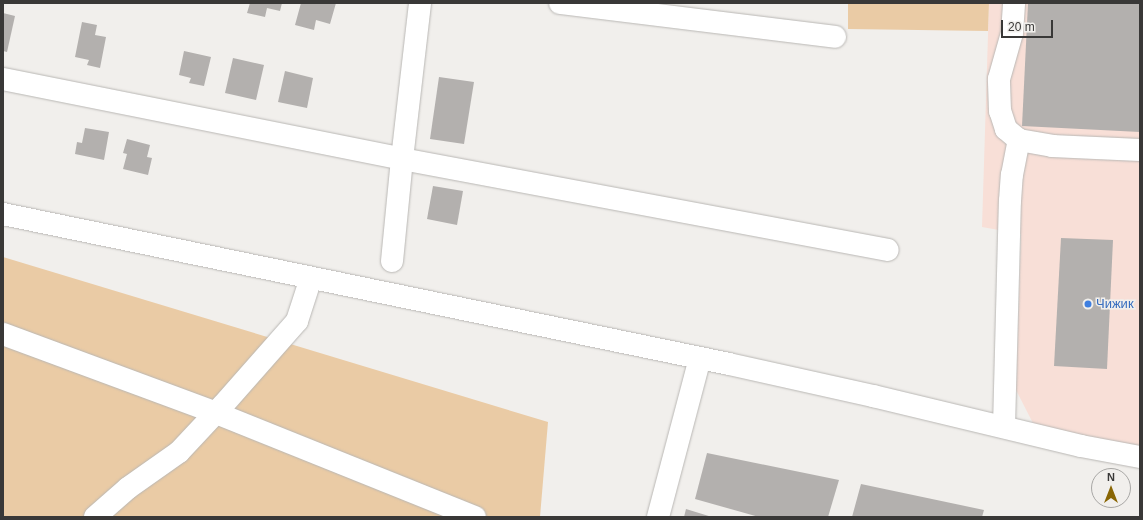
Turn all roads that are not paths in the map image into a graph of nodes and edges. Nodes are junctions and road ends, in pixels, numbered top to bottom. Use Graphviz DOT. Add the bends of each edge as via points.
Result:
graph roads {
  1 [pos="420,3"];
  2 [pos="560,3"];
  3 [pos="1014,3"];
  4 [pos="835,37"];
  5 [pos="3,79"];
  6 [pos="1019,140"];
  7 [pos="1140,150"];
  8 [pos="402,159"];
  9 [pos="3,214"];
  10 [pos="888,250"];
  11 [pos="392,261"];
  12 [pos="311,278"];
  13 [pos="3,334"];
  14 [pos="700,358"];
  15 [pos="216,413"];
  16 [pos="1004,427"];
  17 [pos="1140,457"];
  18 [pos="95,517"];
  19 [pos="475,517"];
  20 [pos="658,517"];
  1 -- 8 [label="street"];
  2 -- 4 [label="street"];
  3 -- 6 [label="street" via="1012,33 1000,79 1000,111 1006,129"];
  5 -- 8 [label="street"];
  6 -- 7 [label="street" via="1052,146"];
  6 -- 16 [label="street" via="1010,201"];
  8 -- 10 [label="street"];
  8 -- 11 [label="street"];
  9 -- 12 [label="street"];
  12 -- 14 [label="street"];
  12 -- 15 [label="street" via="297,321"];
  13 -- 15 [label="street"];
  14 -- 16 [label="street"];
  14 -- 20 [label="street"];
  15 -- 18 [label="street" via="179,452 128,488"];
  15 -- 19 [label="street"];
  16 -- 17 [label="street"];
}
